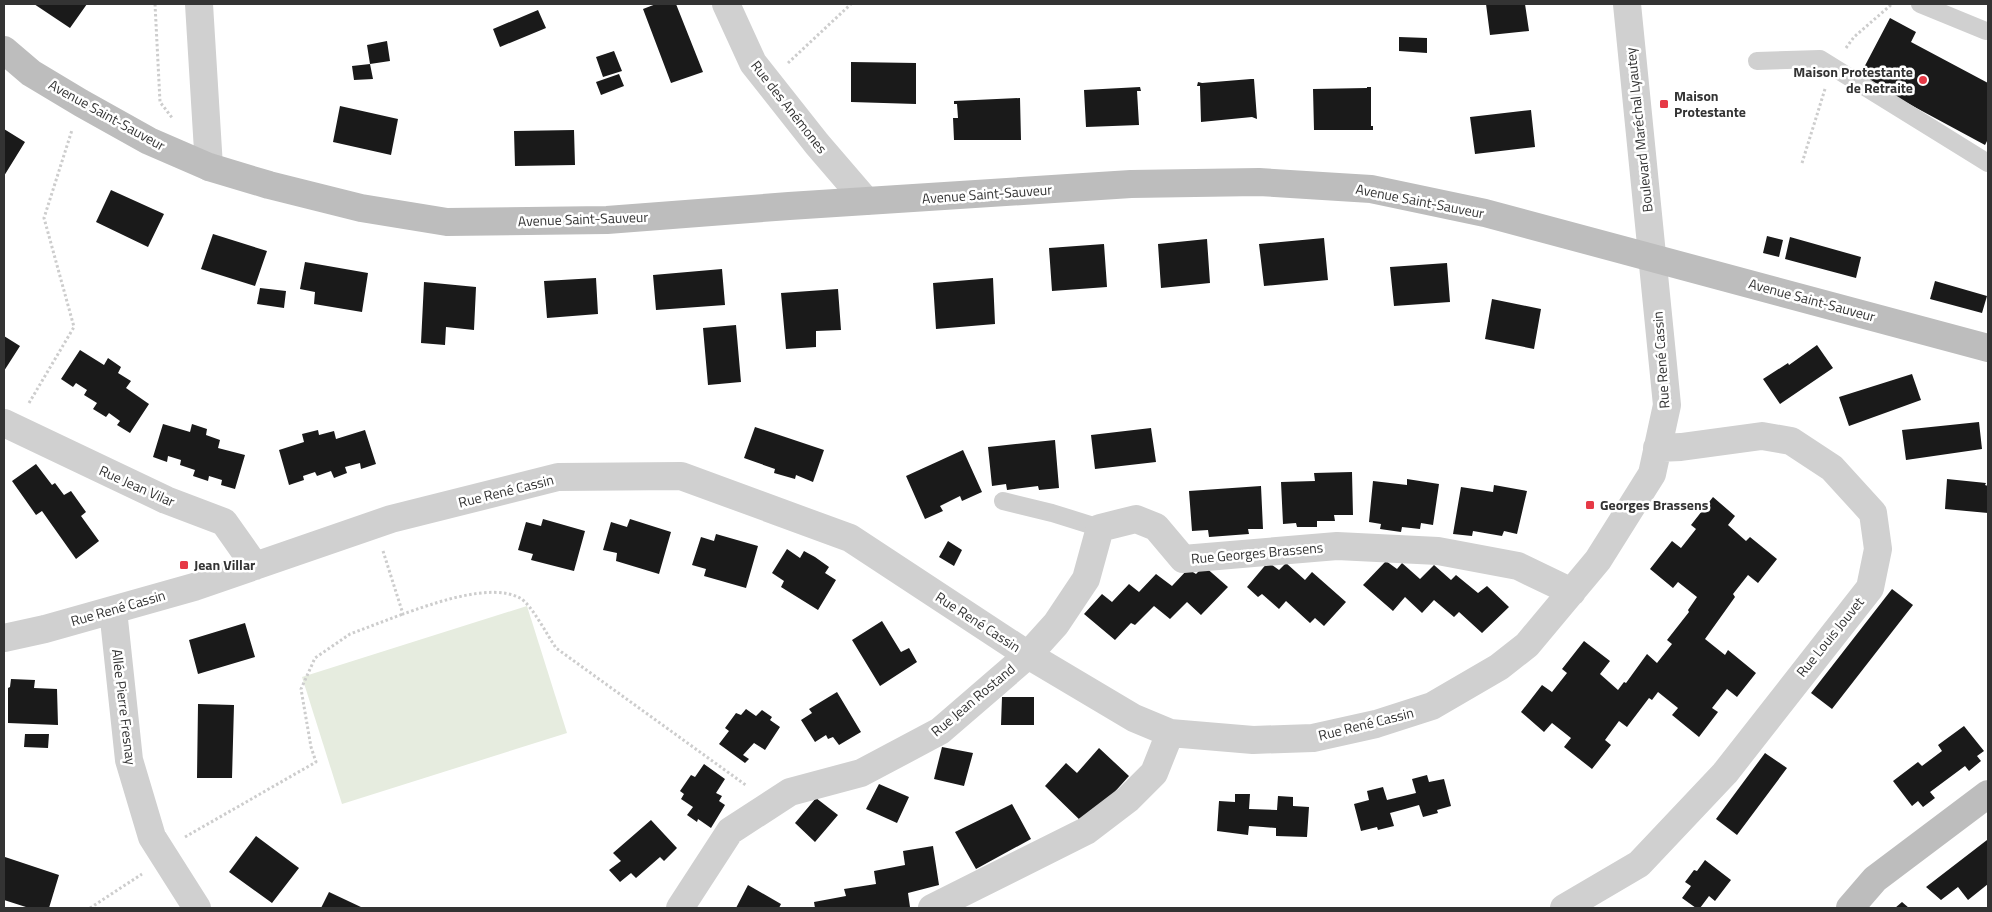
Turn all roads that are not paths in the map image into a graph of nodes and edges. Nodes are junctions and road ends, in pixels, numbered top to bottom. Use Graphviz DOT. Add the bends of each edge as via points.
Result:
graph roads {
  1 [pos="199,4"];
  2 [pos="726,4"];
  3 [pos="1627,4"];
  4 [pos="1920,4"];
  5 [pos="1986,31"];
  6 [pos="4,50"];
  7 [pos="1757,61"];
  8 [pos="1988,162"];
  9 [pos="209,167"];
  10 [pos="866,202"];
  11 [pos="1652,257"];
  12 [pos="1988,348"];
  13 [pos="9,426"];
  14 [pos="1657,448"];
  15 [pos="1004,501"];
  16 [pos="1100,528"];
  17 [pos="255,566"];
  18 [pos="1572,592"];
  19 [pos="113,610"];
  20 [pos="4,638"];
  21 [pos="1028,654"];
  22 [pos="1170,733"];
  23 [pos="1988,794"];
  24 [pos="197,908"];
  25 [pos="680,908"];
  26 [pos="932,908"];
  27 [pos="1564,908"];
  28 [pos="1850,908"];
  1 -- 9 [label="street"];
  2 -- 10 [label="street, Rue des Anémones" via="752,62"];
  3 -- 11 [label="street, Boulevard Maréchal Lyautey"];
  4 -- 5 [label="lane"];
  6 -- 9 [label="street, Avenue Saint-Sauveur" via="31,73 81,103 149,141"];
  7 -- 8 [label="lane" via="1820,59"];
  9 -- 10 [label="street, Avenue Saint-Sauveur" via="361,208 447,222 606,220"];
  10 -- 11 [label="street, Avenue Saint-Sauveur" via="1130,184 1259,182 1372,189 1485,213"];
  11 -- 12 [label="street, Avenue Saint-Sauveur"];
  11 -- 14 [label="street, Rue René Cassin" via="1666,405"];
  13 -- 17 [label="street, Rue Jean Vilar" via="166,500 224,522"];
  14 -- 18 [label="street, Rue René Cassin" via="1652,474 1598,560"];
  14 -- 27 [label="street, Rue Louis Jouvet" via="1762,436 1791,441 1832,468 1873,513 1878,549 1870,588 1725,773 1639,864"];
  15 -- 16 [label="lane"];
  16 -- 18 [label="street, Rue Georges Brassens" via="1136,519 1156,527 1183,560 1337,546 1438,551 1518,566"];
  16 -- 21 [label="street" via="1086,579 1056,624"];
  17 -- 19 [label="street, Rue René Cassin"];
  17 -- 21 [label="street, Rue René Cassin" via="375,524 558,477 681,476 850,538"];
  18 -- 22 [label="street, Rue René Cassin" via="1527,646 1499,668 1432,706 1376,724 1314,738 1253,740"];
  19 -- 20 [label="street, Rue René Cassin"];
  19 -- 24 [label="street, Allée Pierre Fresnay" via="129,760 152,838"];
  21 -- 22 [label="street, Rue René Cassin" via="1134,718"];
  21 -- 25 [label="street, Rue Jean Rostand" via="940,731 861,773 790,792 730,831"];
  22 -- 26 [label="street" via="1154,773 1128,799 1086,831"];
  23 -- 28 [label="street" via="1875,879"];
}
